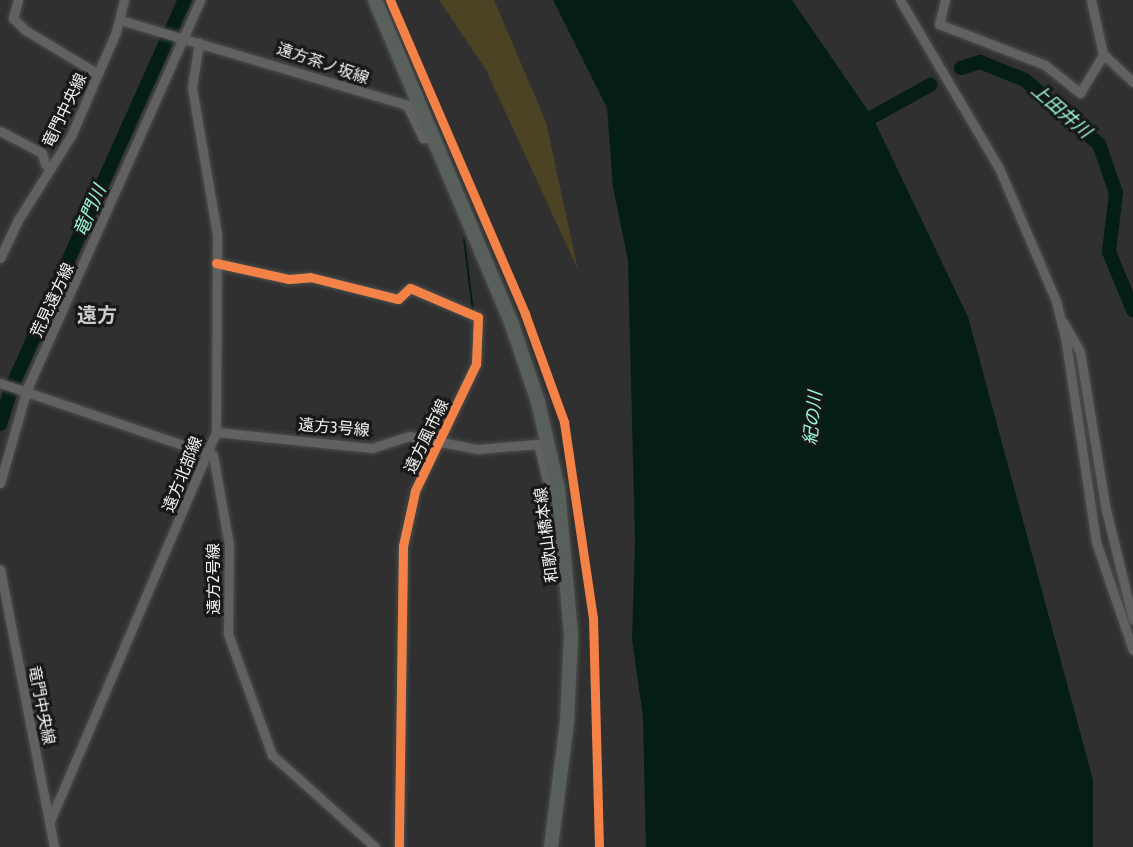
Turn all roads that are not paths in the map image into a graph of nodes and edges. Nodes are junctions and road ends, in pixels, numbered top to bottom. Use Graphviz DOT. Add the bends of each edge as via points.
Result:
graph roads {
  1 [pos="18,0"];
  2 [pos="124,0"];
  3 [pos="200,0"];
  4 [pos="375,0"];
  5 [pos="900,0"];
  6 [pos="945,0"];
  7 [pos="1091,0"];
  8 [pos="120,20"];
  9 [pos="182,40"];
  10 [pos="198,43"];
  11 [pos="1106,58"];
  12 [pos="98,74"];
  13 [pos="1133,82"];
  14 [pos="0,131"];
  15 [pos="434,139"];
  16 [pos="51,168"];
  17 [pos="5,234"];
  18 [pos="0,258"];
  19 [pos="216,263"];
  20 [pos="1063,322"];
  21 [pos="2,384"];
  22 [pos="27,393"];
  23 [pos="216,432"];
  24 [pos="438,441"];
  25 [pos="208,452"];
  26 [pos="0,483"];
  27 [pos="558,489"];
  28 [pos="0,569"];
  29 [pos="1133,620"];
  30 [pos="1133,650"];
  31 [pos="50,821"];
  32 [pos="54,847"];
  33 [pos="375,847"];
  34 [pos="399,847"];
  35 [pos="551,847"];
  1 -- 12 [label="street" via="13,18 25,30"];
  2 -- 8 [label="street, 竜門中央線"];
  3 -- 9 [label="street, 荒見遠方線"];
  4 -- 15 [label="main road, 和歌山橋本線"];
  5 -- 20 [label="street" via="999,168"];
  6 -- 11 [label="street" via="939,24 1019,52 1045,65 1080,93 1101,58"];
  7 -- 11 [label="street"];
  8 -- 9 [label="street, 遠方茶ノ坂線"];
  8 -- 12 [label="street, 竜門中央線"];
  9 -- 10 [label="street, 遠方茶ノ坂線"];
  9 -- 22 [label="street, 荒見遠方線"];
  10 -- 15 [label="street, 遠方茶ノ坂線" via="406,105 423,138"];
  10 -- 19 [label="street, 遠方北部線" via="192,87 217,234"];
  11 -- 13 [label="street"];
  12 -- 16 [label="street, 竜門中央線" via="71,136"];
  14 -- 16 [label="street" via="42,153 45,164"];
  15 -- 27 [label="main road, 和歌山橋本線" via="522,351"];
  16 -- 17 [label="street, 竜門中央線"];
  17 -- 18 [label="street, 竜門中央線"];
  19 -- 23 [label="street, 遠方北部線"];
  19 -- 24 [label="street, 遠方風市線" via="289,279 310,277 398,299 410,288 474,315 476,364"];
  20 -- 29 [label="street" via="1080,352 1106,510"];
  20 -- 30 [label="street" via="1096,542"];
  21 -- 22 [label="street"];
  22 -- 25 [label="street"];
  22 -- 26 [label="street, 荒見遠方線"];
  23 -- 24 [label="street, 遠方3号線" via="372,448 409,436"];
  23 -- 25 [label="street, 遠方北部線"];
  24 -- 27 [label="street, 遠方3号線" via="477,449 538,444 549,488"];
  24 -- 34 [label="street, 遠方風市線" via="410,504 403,546"];
  25 -- 31 [label="street, 遠方北部線"];
  25 -- 33 [label="street, 遠方2号線" via="213,455 229,545 228,634 272,756"];
  27 -- 35 [label="main road, 和歌山橋本線" via="572,636 567,722"];
  28 -- 31 [label="street, 竜門中央線"];
  31 -- 32 [label="street, 竜門中央線"];
}
